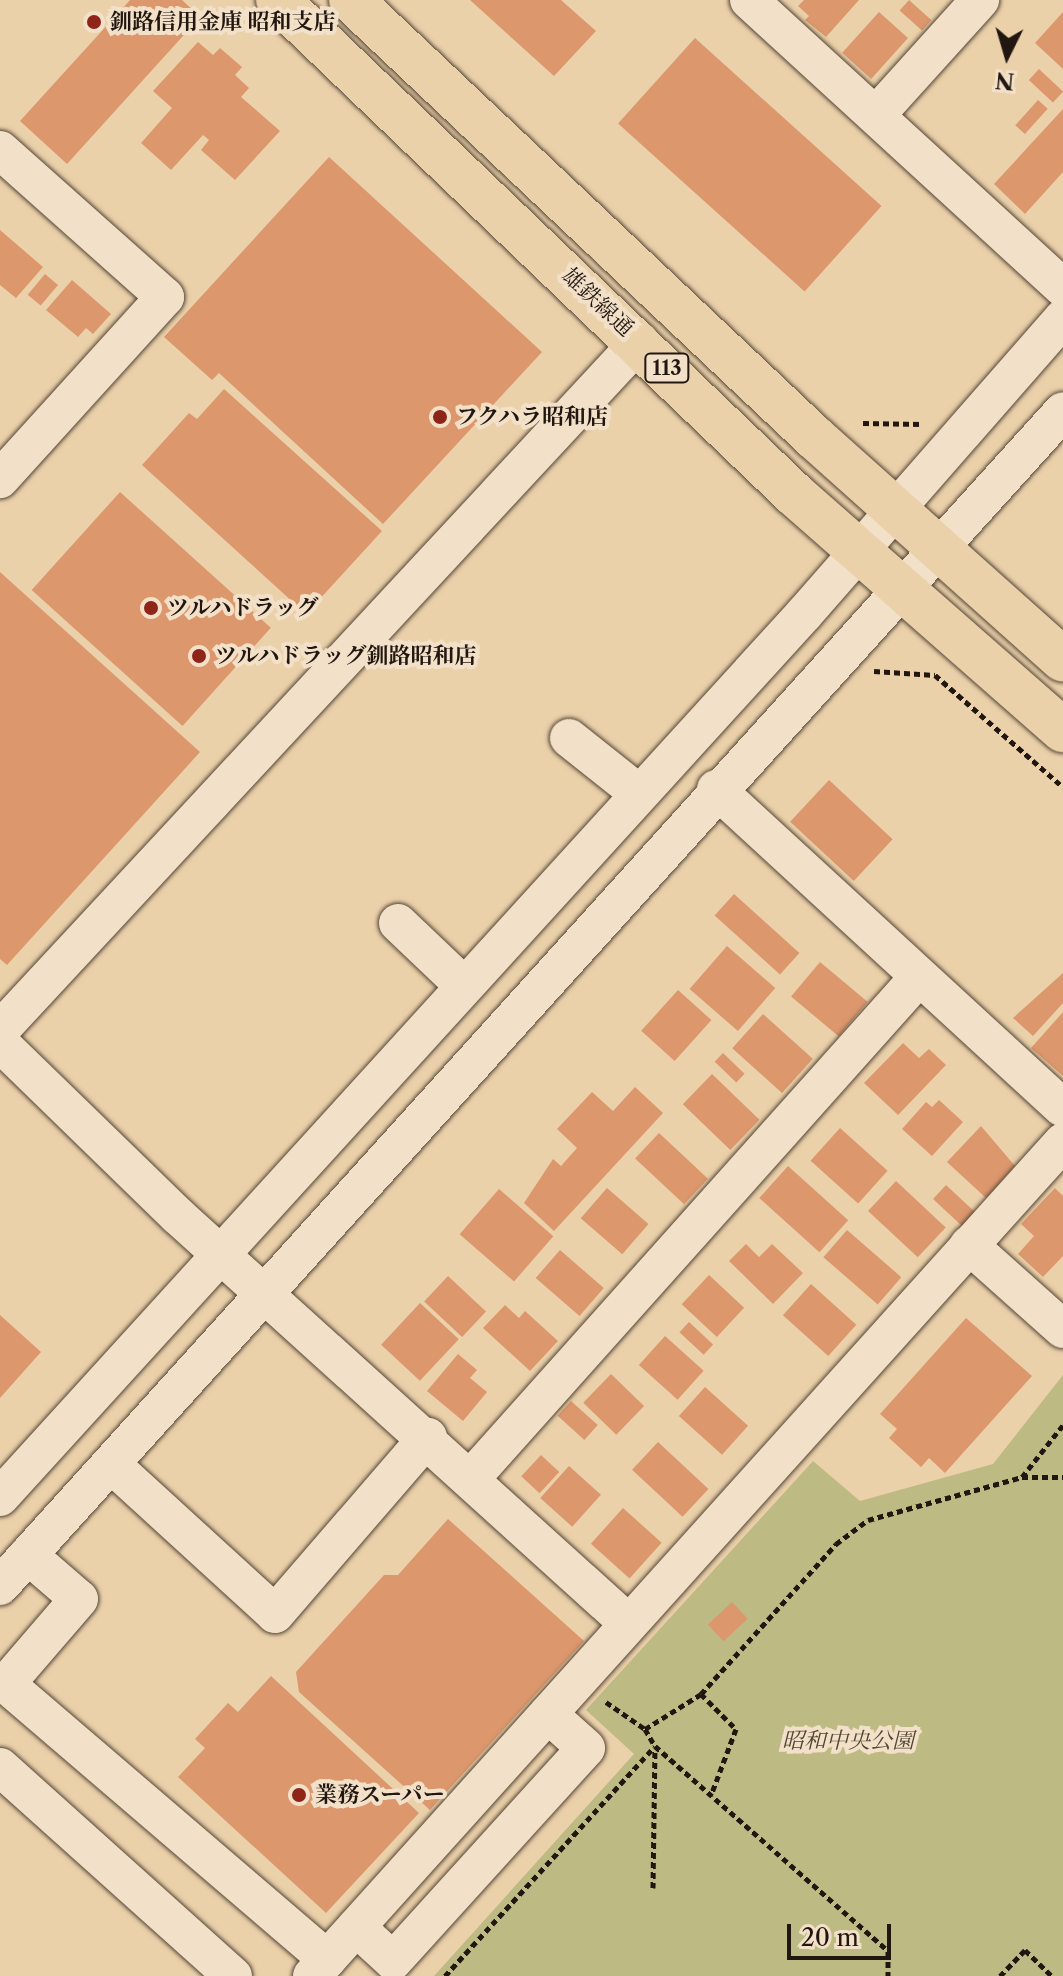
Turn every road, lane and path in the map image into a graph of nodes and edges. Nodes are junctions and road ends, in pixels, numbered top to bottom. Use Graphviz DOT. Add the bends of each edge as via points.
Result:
graph roads {
  1 [pos="278,0"];
  2 [pos="351,0"];
  3 [pos="749,0"];
  4 [pos="980,0"];
  5 [pos="877,114"];
  6 [pos="2,154"];
  7 [pos="1063,288"];
  8 [pos="1063,318"];
  9 [pos="640,341"];
  10 [pos="1063,411"];
  11 [pos="863,423"];
  12 [pos="924,424"];
  13 [pos="0,479"];
  14 [pos="895,509"];
  15 [pos="938,547"];
  16 [pos="858,551"];
  17 [pos="901,587"];
  18 [pos="1063,660"];
  19 [pos="873,671"];
  20 [pos="1063,730"];
  21 [pos="569,738"];
  22 [pos="1063,787"];
  23 [pos="716,789"];
  24 [pos="637,792"];
  25 [pos="398,923"];
  26 [pos="919,977"];
  27 [pos="463,985"];
  28 [pos="0,1030"];
  29 [pos="7,1065"];
  30 [pos="1063,1108"];
  31 [pos="1063,1142"];
  32 [pos="969,1245"];
  33 [pos="220,1253"];
  34 [pos="265,1293"];
  35 [pos="1063,1329"];
  36 [pos="1063,1425"];
  37 [pos="428,1437"];
  38 [pos="111,1464"];
  39 [pos="473,1476"];
  40 [pos="1022,1477"];
  41 [pos="1063,1477"];
  42 [pos="0,1497"];
  43 [pos="28,1555"];
  44 [pos="0,1586"];
  45 [pos="628,1623"];
  46 [pos="701,1694"];
  47 [pos="595,1695"];
  48 [pos="548,1714"];
  49 [pos="645,1729"];
  50 [pos="655,1746"];
  51 [pos="0,1767"];
  52 [pos="711,1795"];
  53 [pos="457,1815"];
  54 [pos="494,1850"];
  55 [pos="653,1888"];
  56 [pos="356,1927"];
  57 [pos="320,1968"];
  58 [pos="233,1976"];
  59 [pos="445,1976"];
  60 [pos="888,1976"];
  61 [pos="1000,1976"];
  62 [pos="1052,1976"];
  1 -- 9 [label="main road, 雄鉄線通 / 113"];
  2 -- 14 [label="main road, 113"];
  3 -- 5 [label="street"];
  4 -- 5 [label="street"];
  5 -- 7 [label="street"];
  6 -- 13 [label="street" via="165,297"];
  8 -- 14 [label="street"];
  9 -- 16 [label="main road, 雄鉄線通 / 113"];
  9 -- 28 [label="street"];
  10 -- 15 [label="street"];
  11 -- 12 [label="path"];
  14 -- 15 [label="main road, 113"];
  14 -- 16 [label="street"];
  15 -- 17 [label="street"];
  15 -- 18 [label="main road, 113"];
  16 -- 17 [label="main road, 雄鉄線通 / 113"];
  16 -- 24 [label="street"];
  17 -- 20 [label="main road, 雄鉄線通 / 113"];
  17 -- 23 [label="street"];
  19 -- 22 [label="path" via="935,675"];
  21 -- 24 [label="street"];
  23 -- 26 [label="street"];
  23 -- 34 [label="street"];
  24 -- 27 [label="street"];
  25 -- 27 [label="street"];
  26 -- 30 [label="street"];
  26 -- 39 [label="street"];
  27 -- 33 [label="street"];
  29 -- 33 [label="street"];
  31 -- 32 [label="street"];
  32 -- 35 [label="street"];
  32 -- 45 [label="street"];
  33 -- 34 [label="street"];
  33 -- 42 [label="street"];
  34 -- 37 [label="street"];
  34 -- 38 [label="street"];
  36 -- 40 [label="path"];
  37 -- 38 [label="street" via="275,1614"];
  37 -- 39 [label="street"];
  38 -- 43 [label="street"];
  39 -- 45 [label="street"];
  40 -- 41 [label="path"];
  40 -- 46 [label="path" via="868,1520 836,1544"];
  43 -- 44 [label="street"];
  43 -- 57 [label="street" via="79,1599 6,1684"];
  45 -- 48 [label="street"];
  46 -- 49 [label="path"];
  46 -- 52 [label="path" via="736,1729"];
  47 -- 49 [label="path"];
  48 -- 53 [label="street"];
  48 -- 54 [label="street" via="586,1748"];
  49 -- 50 [label="path"];
  50 -- 52 [label="path"];
  50 -- 55 [label="path"];
  50 -- 59 [label="path"];
  51 -- 58 [label="street"];
  52 -- 60 [label="path" via="888,1951"];
  53 -- 54 [label="street"];
  53 -- 56 [label="street"];
  54 -- 56 [label="street" via="393,1961"];
  56 -- 57 [label="street"];
  61 -- 62 [label="path" via="1025,1950"];
}
